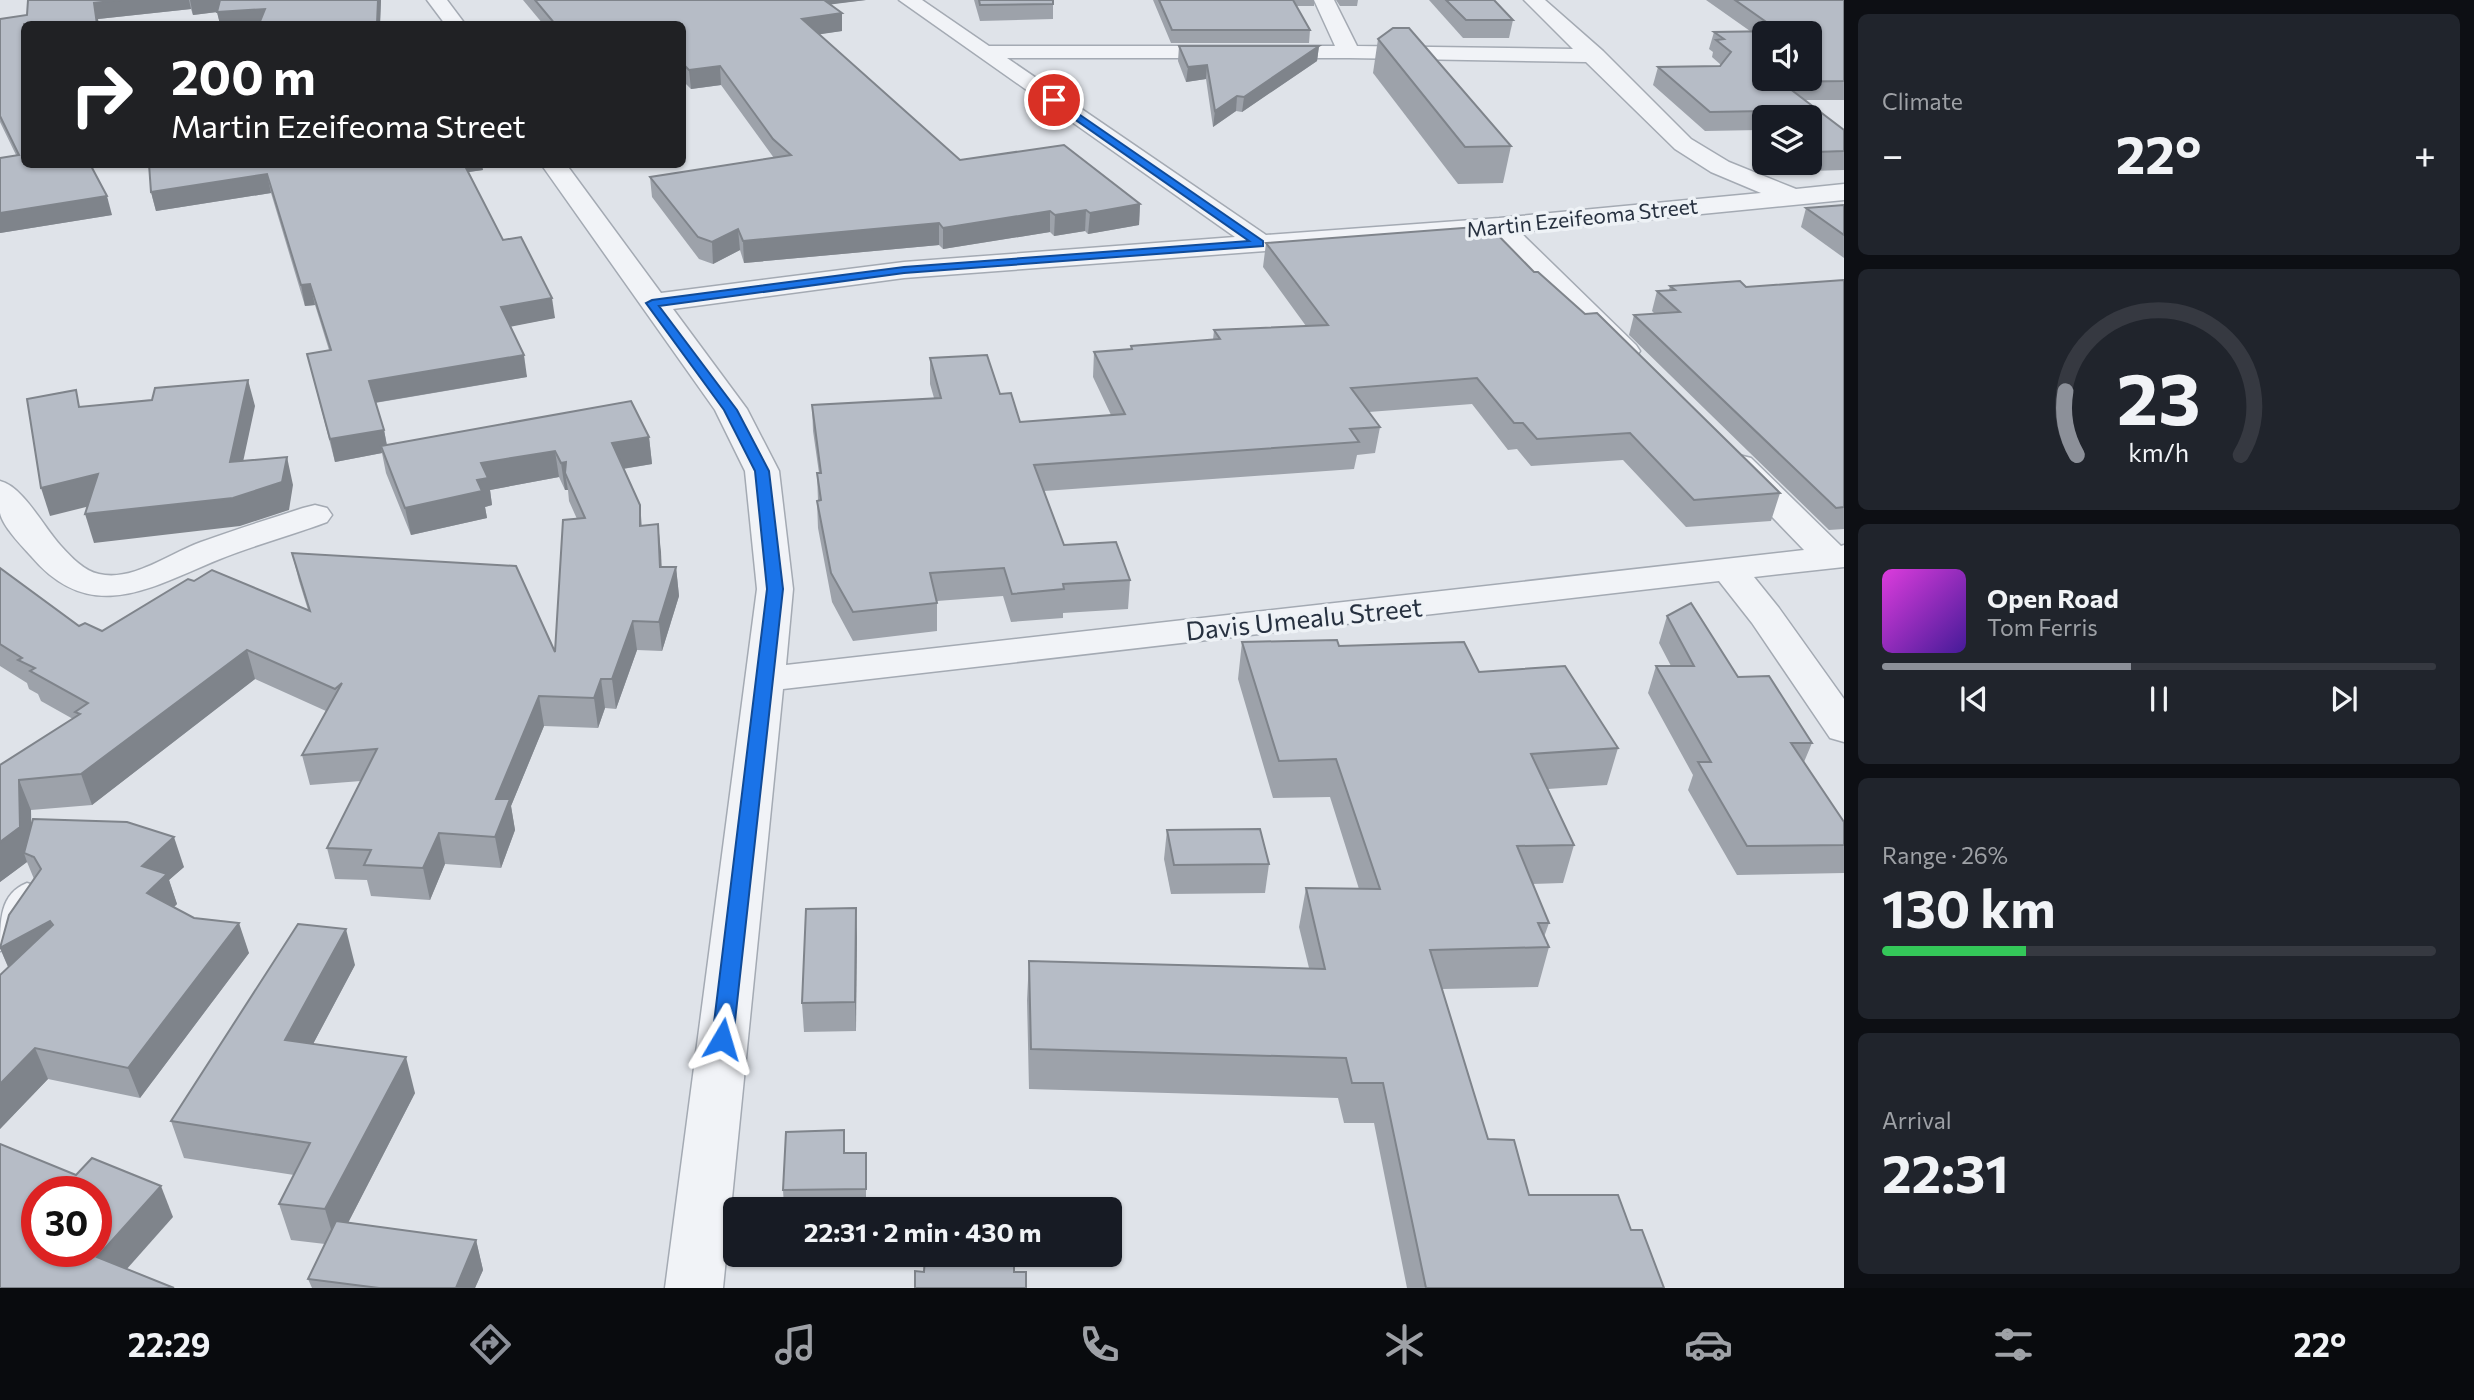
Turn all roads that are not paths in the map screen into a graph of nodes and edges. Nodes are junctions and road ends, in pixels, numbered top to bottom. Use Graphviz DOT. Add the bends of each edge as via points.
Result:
graph roads {
  1 [pos="437,0"];
  2 [pos="909,0"];
  3 [pos="1324,0"];
  4 [pos="1534,0"];
  5 [pos="453,21"];
  6 [pos="985,52"];
  7 [pos="1349,52"];
  8 [pos="1595,56"];
  9 [pos="557,168"];
  10 [pos="1844,192"];
  11 [pos="1790,196"];
  12 [pos="1499,226"];
  13 [pos="1259,243"];
  14 [pos="652,303"];
  15 [pos="1646,372"];
  16 [pos="1715,440"];
  17 [pos="0,491"];
  18 [pos="315,515"];
  19 [pos="1838,556"];
  20 [pos="1728,569"];
  21 [pos="764,680"];
  22 [pos="1844,729"];
  23 [pos="694,1288"];
  1 -- 5 [label="street"];
  2 -- 6 [label="street"];
  3 -- 7 [label="street"];
  4 -- 8 [label="street"];
  6 -- 7 [label="street"];
  6 -- 13 [label="street"];
  7 -- 8 [label="street"];
  8 -- 11 [label="street" via="1683,144 1720,167"];
  9 -- 14 [label="street"];
  10 -- 11 [label="street, Martin Ezeifeoma Street"];
  11 -- 12 [label="street, Martin Ezeifeoma Street"];
  12 -- 13 [label="street, Martin Ezeifeoma Street"];
  12 -- 15 [label="street"];
  13 -- 14 [label="street, Martin Ezeifeoma Street" via="904,270"];
  14 -- 21 [label="street" via="731,410 762,471 775,589"];
  16 -- 19 [label="street"];
  17 -- 18 [label="street" via="58,566 87,583 113,585 147,579 207,551"];
  19 -- 20 [label="street, Davis Umealu Street"];
  20 -- 21 [label="street, Davis Umealu Street"];
  20 -- 22 [label="street"];
  21 -- 23 [label="street"];
}
